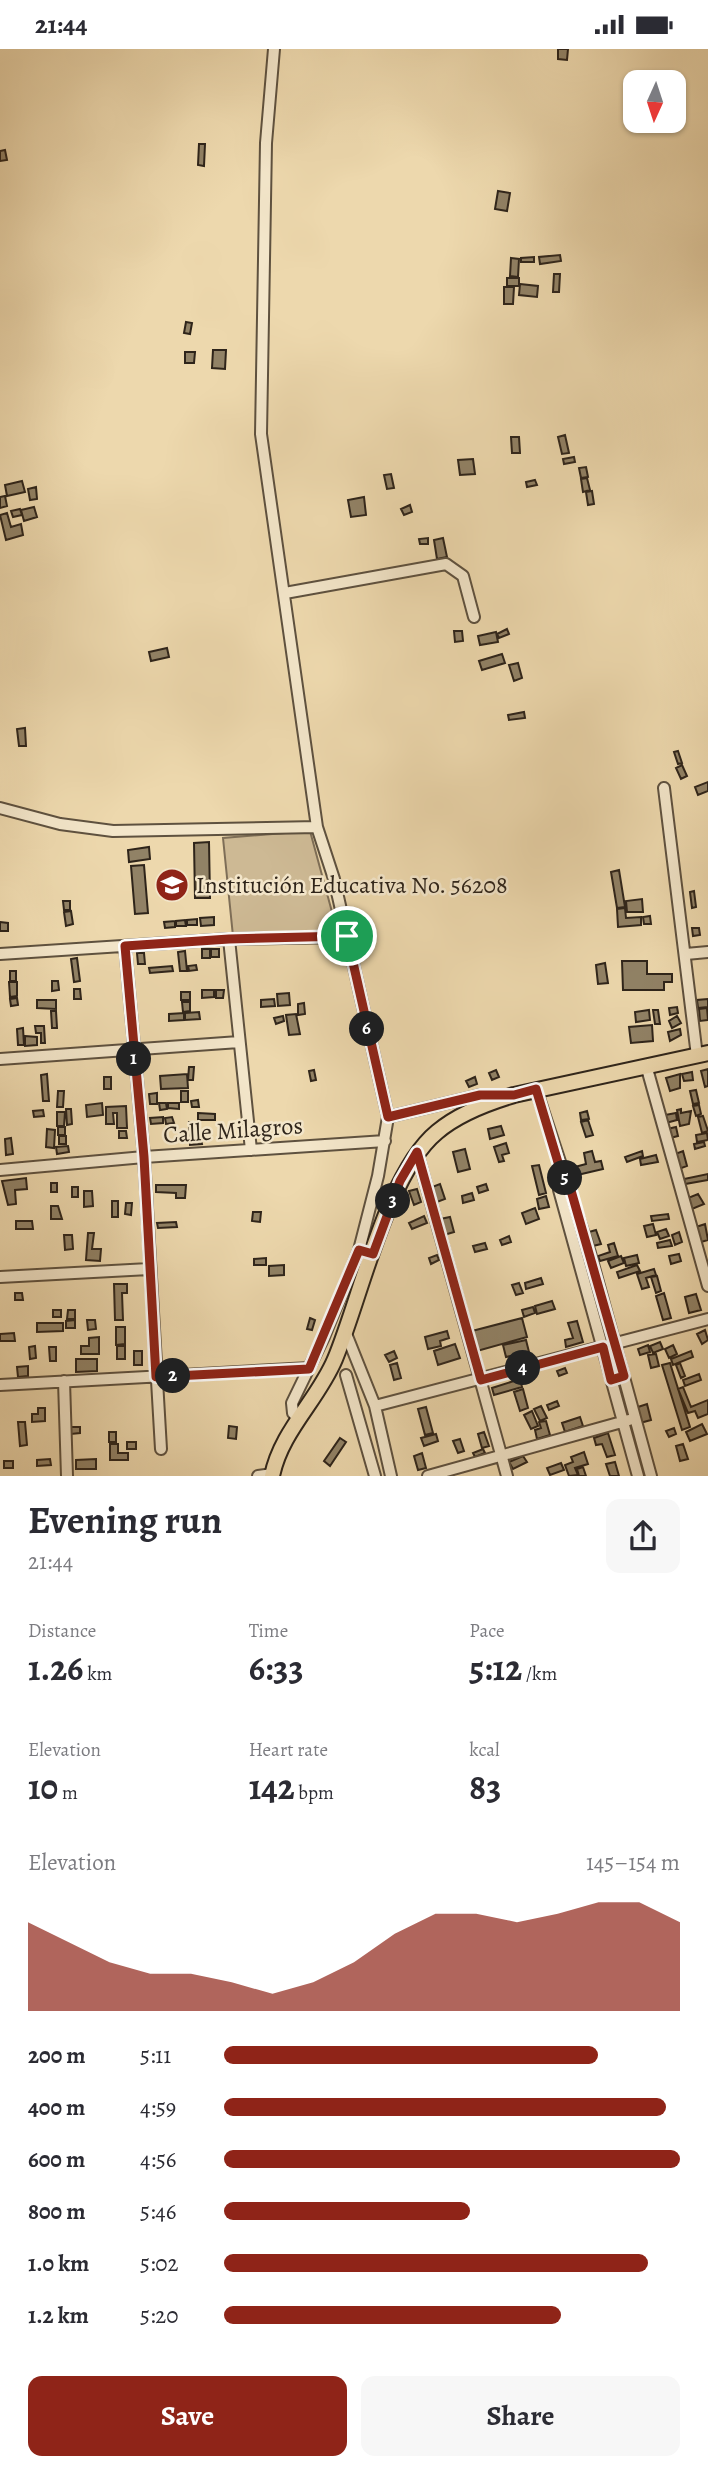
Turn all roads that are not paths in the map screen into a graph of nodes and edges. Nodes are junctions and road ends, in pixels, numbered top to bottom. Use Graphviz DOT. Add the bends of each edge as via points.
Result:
graph roads {
  1 [pos="274,49"];
  2 [pos="285,593"];
  3 [pos="474,617"];
  4 [pos="664,789"];
  5 [pos="0,809"];
  6 [pos="317,827"];
  7 [pos="347,936"];
  8 [pos="229,939"];
  9 [pos="125,946"];
  10 [pos="708,952"];
  11 [pos="0,954"];
  12 [pos="686,954"];
  13 [pos="239,1042"];
  14 [pos="133,1050"];
  15 [pos="702,1055"];
  16 [pos="0,1059"];
  17 [pos="646,1065"];
  18 [pos="536,1089"];
  19 [pos="514,1095"];
  20 [pos="388,1117"];
  21 [pos="385,1141"];
  22 [pos="251,1150"];
  23 [pos="417,1152"];
  24 [pos="144,1157"];
  25 [pos="560,1169"];
  26 [pos="0,1170"];
  27 [pos="366,1252"];
  28 [pos="590,1253"];
  29 [pos="579,1257"];
  30 [pos="149,1269"];
  31 [pos="0,1277"];
  32 [pos="708,1286"];
  33 [pos="708,1319"];
  34 [pos="345,1331"];
  35 [pos="616,1344"];
  36 [pos="603,1347"];
  37 [pos="309,1369"];
  38 [pos="346,1375"];
  39 [pos="624,1376"];
  40 [pos="156,1377"];
  41 [pos="481,1380"];
  42 [pos="611,1380"];
  43 [pos="64,1381"];
  44 [pos="0,1385"];
  45 [pos="375,1406"];
  46 [pos="298,1418"];
  47 [pos="635,1419"];
  48 [pos="622,1421"];
  49 [pos="160,1449"];
  50 [pos="501,1454"];
  51 [pos="268,1475"];
  52 [pos="67,1476"];
  53 [pos="375,1476"];
  54 [pos="391,1476"];
  55 [pos="428,1476"];
  56 [pos="506,1476"];
  57 [pos="638,1476"];
  58 [pos="651,1476"];
  1 -- 2 [label="street" via="266,143 261,434"];
  2 -- 3 [label="street" via="446,564 463,576"];
  2 -- 6 [label="street"];
  4 -- 12 [label="street"];
  5 -- 6 [label="street" via="113,831"];
  6 -- 7 [label="street"];
  7 -- 8 [label="street"];
  7 -- 20 [label="street"];
  8 -- 9 [label="street"];
  8 -- 13 [label="street"];
  9 -- 11 [label="street"];
  9 -- 14 [label="street"];
  10 -- 12 [label="street"];
  12 -- 15 [label="street"];
  13 -- 14 [label="street"];
  13 -- 22 [label="street"];
  14 -- 16 [label="street"];
  14 -- 24 [label="street"];
  15 -- 17 [label="main road"];
  17 -- 18 [label="main road"];
  17 -- 32 [label="street"];
  18 -- 19 [label="main road"];
  18 -- 25 [label="street"];
  19 -- 20 [label="street" via="480,1095"];
  19 -- 23 [label="main road" via="451,1123"];
  20 -- 21 [label="street"];
  21 -- 22 [label="street, Calle Milagros"];
  21 -- 27 [label="street"];
  22 -- 24 [label="street, Calle Milagros"];
  23 -- 27 [label="main road"];
  23 -- 41 [label="street"];
  24 -- 26 [label="street, Calle Milagros"];
  24 -- 30 [label="street"];
  25 -- 28 [label="street"];
  25 -- 29 [label="street" via="559,1190"];
  27 -- 34 [label="main road"];
  27 -- 37 [label="street"];
  28 -- 29 [label="street"];
  28 -- 35 [label="street"];
  29 -- 36 [label="street"];
  30 -- 31 [label="street"];
  30 -- 40 [label="street"];
  33 -- 35 [label="street"];
  34 -- 45 [label="street"];
  34 -- 46 [label="main road" via="334,1362"];
  35 -- 36 [label="street"];
  35 -- 39 [label="street"];
  36 -- 41 [label="street"];
  36 -- 42 [label="street"];
  37 -- 40 [label="street"];
  37 -- 46 [label="street" via="292,1403"];
  38 -- 53 [label="street"];
  39 -- 42 [label="street"];
  39 -- 47 [label="street"];
  40 -- 43 [label="street"];
  40 -- 49 [label="street"];
  41 -- 45 [label="street"];
  41 -- 50 [label="street"];
  42 -- 48 [label="street"];
  43 -- 44 [label="street"];
  43 -- 52 [label="street"];
  45 -- 54 [label="street"];
  46 -- 51 [label="main road"];
  47 -- 48 [label="street"];
  47 -- 58 [label="street"];
  48 -- 50 [label="street"];
  48 -- 57 [label="street"];
  50 -- 55 [label="street"];
  50 -- 56 [label="street"];
}
